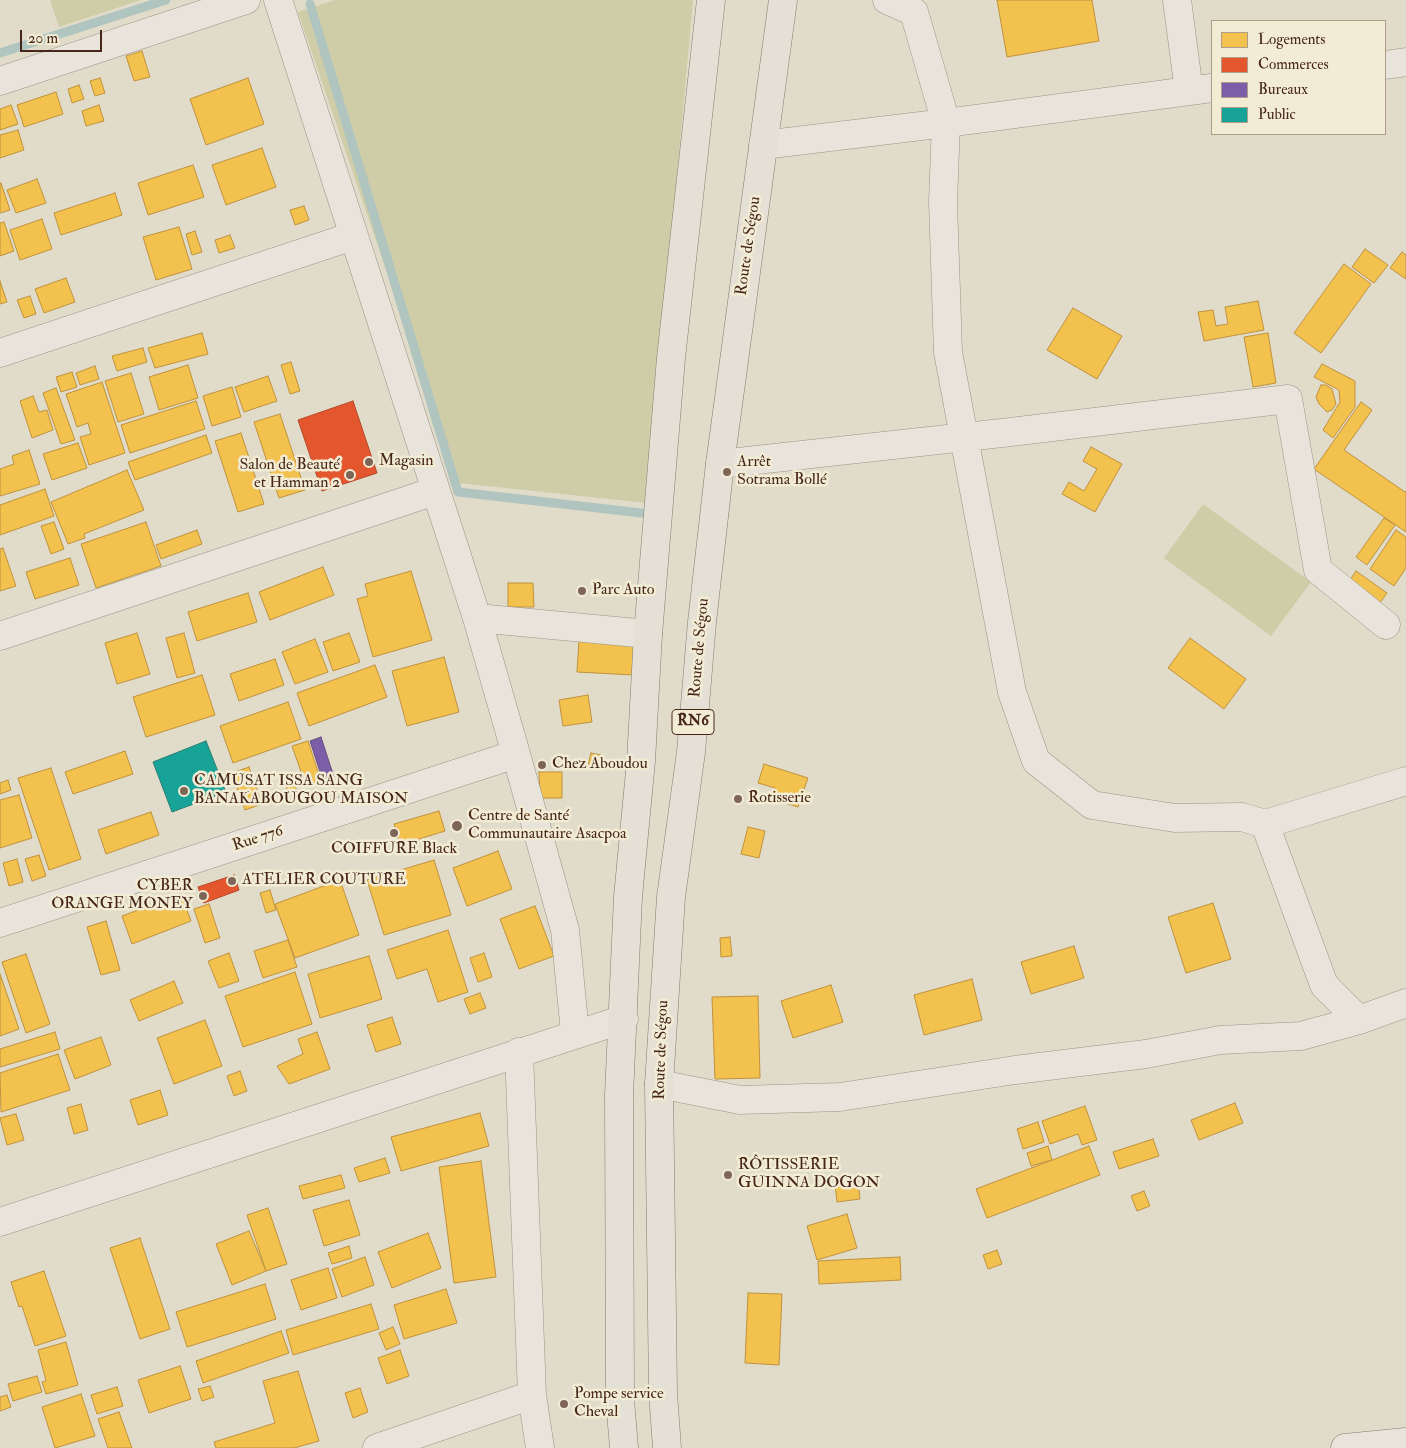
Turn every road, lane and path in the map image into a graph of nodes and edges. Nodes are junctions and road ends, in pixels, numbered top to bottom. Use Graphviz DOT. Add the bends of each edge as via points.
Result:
graph roads {
  1 [pos="246,0"];
  2 [pos="278,0"];
  3 [pos="711,0"];
  4 [pos="783,0"];
  5 [pos="886,0"];
  6 [pos="1177,0"];
  7 [pos="1406,62"];
  8 [pos="1386,65"];
  9 [pos="0,81"];
  10 [pos="1201,90"];
  11 [pos="946,123"];
  12 [pos="763,145"];
  13 [pos="353,236"];
  14 [pos="0,354"];
  15 [pos="964,437"];
  16 [pos="720,464"];
  17 [pos="435,491"];
  18 [pos="477,618"];
  19 [pos="1386,625"];
  20 [pos="648,634"];
  21 [pos="0,636"];
  22 [pos="516,754"];
  23 [pos="1406,781"];
  24 [pos="1265,824"];
  25 [pos="0,923"];
  26 [pos="1406,1003"];
  27 [pos="624,1018"];
  28 [pos="1359,1020"];
  29 [pos="575,1034"];
  30 [pos="519,1052"];
  31 [pos="659,1084"];
  32 [pos="0,1222"];
  33 [pos="532,1395"];
  34 [pos="1406,1442"];
  35 [pos="376,1448"];
  36 [pos="540,1448"];
  37 [pos="624,1448"];
  38 [pos="667,1448"];
  39 [pos="1345,1448"];
  1 -- 9 [label="street"];
  2 -- 13 [label="street"];
  3 -- 20 [label="highway" via="672,358"];
  4 -- 12 [label="highway, Route de Ségou / RN6"];
  5 -- 11 [label="street" via="914,12"];
  6 -- 10 [label="street"];
  7 -- 8 [label="street"];
  10 -- 11 [label="street"];
  11 -- 12 [label="street"];
  11 -- 15 [label="street" via="943,202 948,352"];
  12 -- 16 [label="highway, Route de Ségou / RN6"];
  13 -- 14 [label="street"];
  13 -- 17 [label="street"];
  15 -- 16 [label="street"];
  15 -- 19 [label="street" via="1288,399 1318,570"];
  15 -- 24 [label="street" via="1012,692 1036,760 1092,805 1175,818 1242,817"];
  16 -- 31 [label="highway, Route de Ségou / RN6" via="691,752 671,897"];
  17 -- 18 [label="street"];
  17 -- 21 [label="street"];
  18 -- 20 [label="street"];
  18 -- 22 [label="street"];
  20 -- 27 [label="highway" via="641,760 628,897"];
  22 -- 25 [label="street, Rue 776"];
  22 -- 29 [label="street" via="565,930"];
  23 -- 24 [label="street"];
  24 -- 28 [label="street" via="1324,985"];
  26 -- 28 [label="street"];
  27 -- 29 [label="street"];
  27 -- 37 [label="highway" via="619,1095 620,1400"];
  28 -- 31 [label="street" via="1301,1036 1220,1040 1146,1054 840,1097 740,1100"];
  29 -- 30 [label="street"];
  30 -- 32 [label="street"];
  30 -- 33 [label="street"];
  31 -- 38 [label="highway, Route de Ségou / RN6" via="663,1393"];
  33 -- 35 [label="street"];
  33 -- 36 [label="street"];
  34 -- 39 [label="street"];
}
